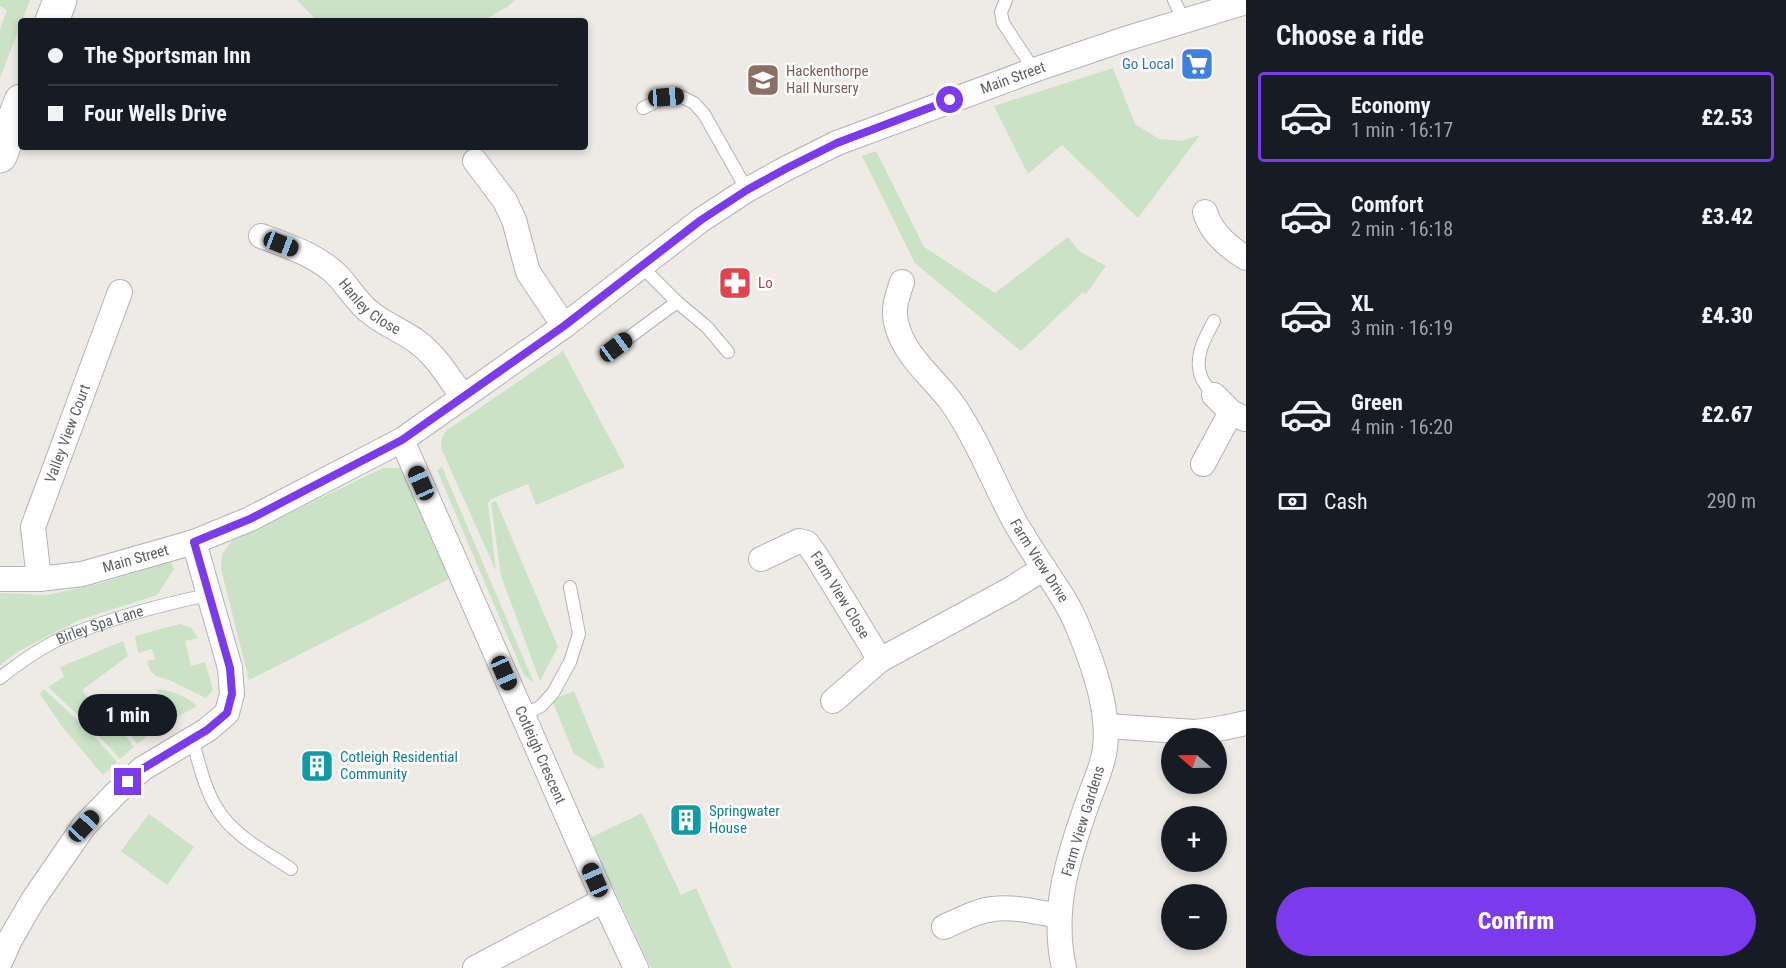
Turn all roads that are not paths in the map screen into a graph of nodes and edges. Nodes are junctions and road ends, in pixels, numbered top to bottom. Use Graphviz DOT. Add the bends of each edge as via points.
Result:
graph roads {
  1 [pos="60,0"];
  2 [pos="1006,0"];
  3 [pos="1246,2"];
  4 [pos="1179,11"];
  5 [pos="53,18"];
  6 [pos="1034,70"];
  7 [pos="643,108"];
  8 [pos="18,109"];
  9 [pos="0,156"];
  10 [pos="475,161"];
  11 [pos="747,190"];
  12 [pos="1205,212"];
  13 [pos="261,236"];
  14 [pos="1246,258"];
  15 [pos="641,266"];
  16 [pos="902,282"];
  17 [pos="120,292"];
  18 [pos="677,302"];
  19 [pos="1214,321"];
  20 [pos="564,326"];
  21 [pos="616,347"];
  22 [pos="728,352"];
  23 [pos="1214,395"];
  24 [pos="463,397"];
  25 [pos="1239,416"];
  26 [pos="402,440"];
  27 [pos="1203,464"];
  28 [pos="194,542"];
  29 [pos="761,559"];
  30 [pos="1044,568"];
  31 [pos="0,579"];
  32 [pos="39,579"];
  33 [pos="570,587"];
  34 [pos="208,595"];
  35 [pos="880,660"];
  36 [pos="0,678"];
  37 [pos="833,701"];
  38 [pos="523,716"];
  39 [pos="1246,723"];
  40 [pos="1107,726"];
  41 [pos="192,739"];
  42 [pos="291,869"];
  43 [pos="604,900"];
  44 [pos="1059,916"];
  45 [pos="944,927"];
  46 [pos="0,962"];
  47 [pos="475,968"];
  48 [pos="636,968"];
  49 [pos="1064,968"];
  1 -- 5 [label="street"];
  2 -- 6 [label="lane" via="1001,12 1003,22"];
  3 -- 4 [label="street, Main Street"];
  4 -- 6 [label="street, Main Street" via="1122,40"];
  6 -- 11 [label="street, Main Street" via="837,143"];
  7 -- 11 [label="lane" via="666,97 680,96 694,103"];
  8 -- 9 [label="street"];
  10 -- 20 [label="street" via="505,201 528,272"];
  11 -- 15 [label="street, Main Street"];
  12 -- 14 [label="street" via="1218,237"];
  13 -- 24 [label="street, Hanley Close" via="325,264 371,314 417,341 434,357"];
  15 -- 18 [label="lane"];
  15 -- 20 [label="street, Main Street"];
  16 -- 30 [label="street, Farm View Drive" via="894,309 897,328 911,354 952,403"];
  17 -- 32 [label="street, Valley View Court" via="33,527"];
  18 -- 21 [label="lane"];
  18 -- 22 [label="lane" via="707,327"];
  19 -- 23 [label="lane" via="1202,341 1198,362 1202,380"];
  20 -- 24 [label="street, Main Street"];
  23 -- 25 [label="street"];
  24 -- 26 [label="street, Main Street"];
  25 -- 27 [label="street"];
  26 -- 28 [label="street, Main Street" via="250,519"];
  26 -- 38 [label="street, Cotleigh Crescent"];
  28 -- 32 [label="street, Main Street" via="82,574"];
  28 -- 34 [label="street"];
  29 -- 35 [label="street, Farm View Close" via="799,541 807,543"];
  30 -- 35 [label="street"];
  30 -- 40 [label="street, Farm View Drive" via="1077,623"];
  31 -- 32 [label="street, Main Street"];
  33 -- 38 [label="lane" via="579,634 570,662 553,693 541,706"];
  34 -- 36 [label="lane, Birley Spa Lane" via="163,604 60,639"];
  34 -- 41 [label="street" via="230,668 232,694 227,713"];
  35 -- 37 [label="street"];
  38 -- 43 [label="street, Cotleigh Crescent"];
  39 -- 40 [label="street" via="1195,732"];
  40 -- 44 [label="street, Farm View Gardens" via="1105,749 1075,837"];
  41 -- 42 [label="lane" via="218,810 238,833"];
  41 -- 46 [label="street" via="142,769 84,826 33,900"];
  43 -- 47 [label="street"];
  43 -- 48 [label="street, Cotleigh Crescent"];
  44 -- 45 [label="street" via="993,909 970,914"];
  44 -- 49 [label="street, Farm View Gardens"];
}
